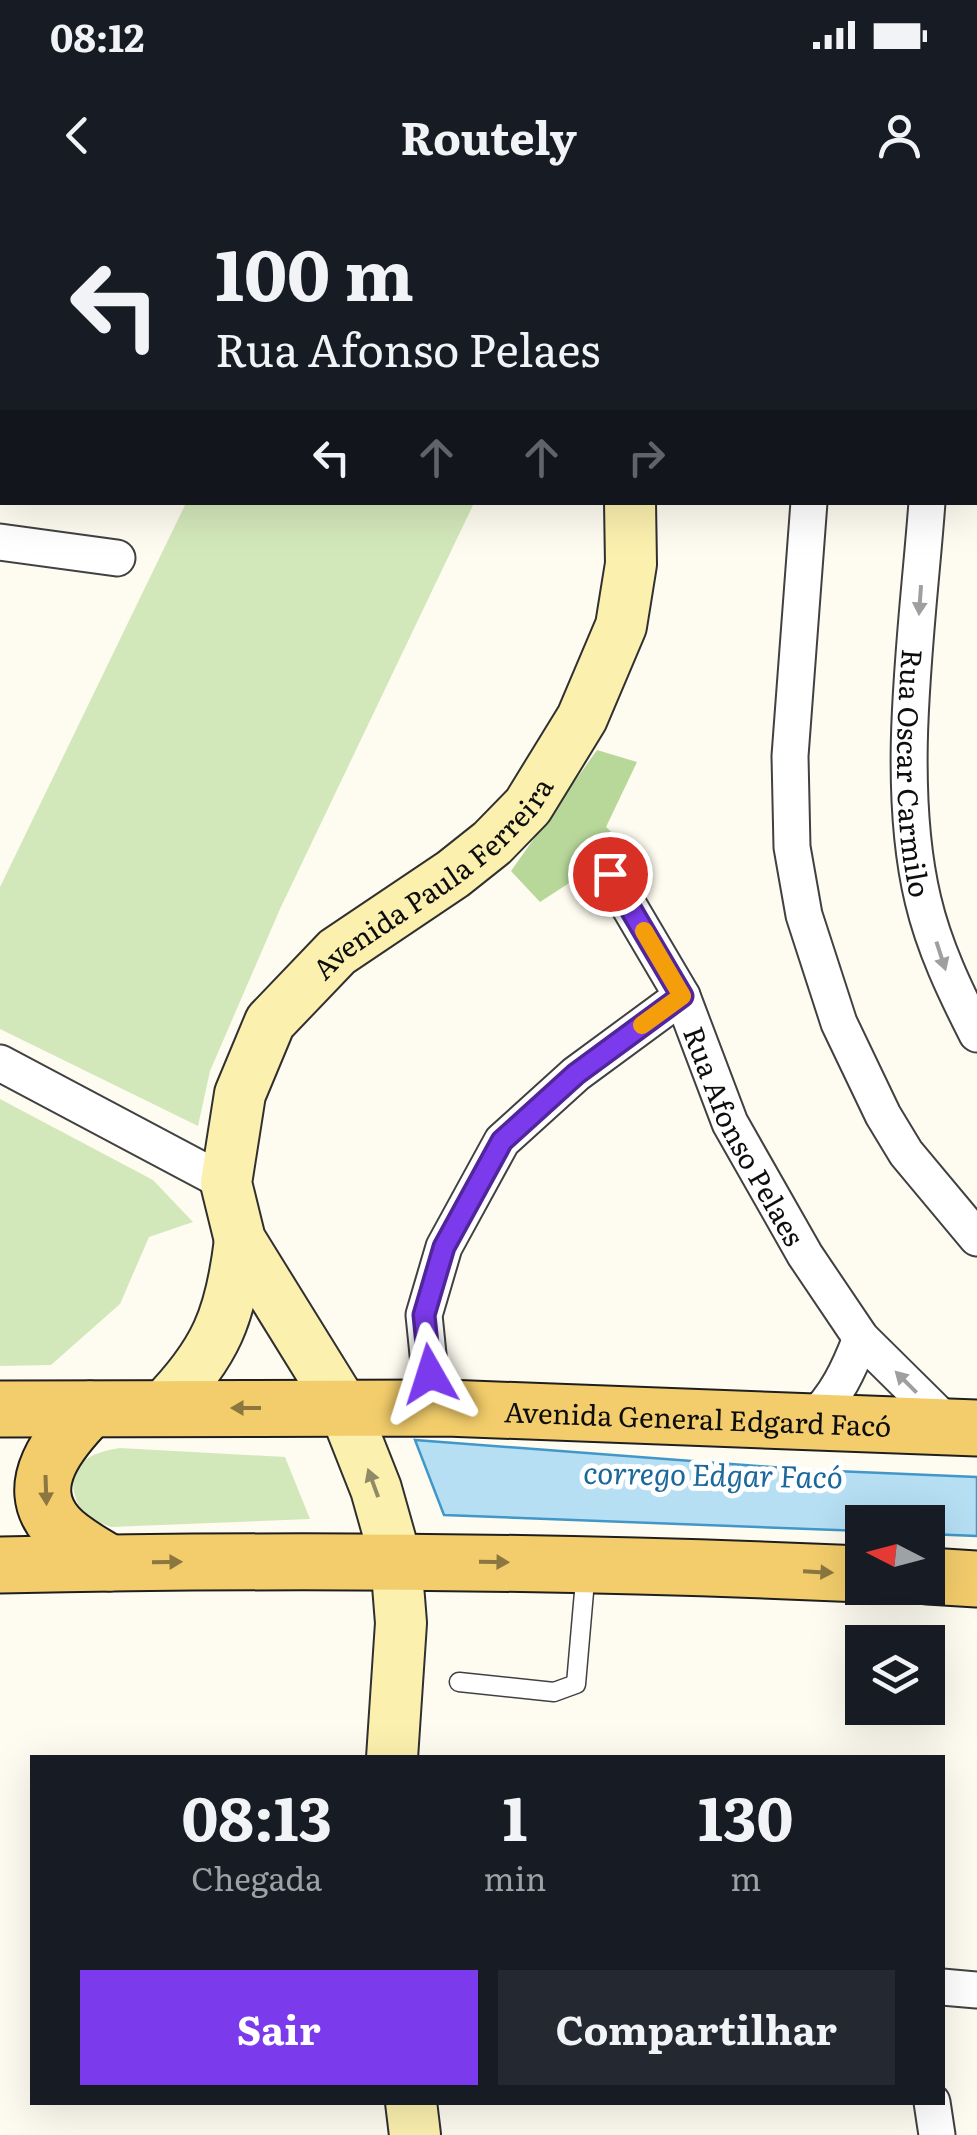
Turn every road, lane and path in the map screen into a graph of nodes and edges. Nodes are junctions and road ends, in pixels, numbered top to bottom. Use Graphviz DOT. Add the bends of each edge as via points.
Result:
graph roads {
  1 [pos="630,505"];
  2 [pos="809,505"];
  3 [pos="927,505"];
  4 [pos="0,542"];
  5 [pos="117,558"];
  6 [pos="610,874"];
  7 [pos="682,996"];
  8 [pos="977,1034"];
  9 [pos="0,1063"];
  10 [pos="226,1183"];
  11 [pos="977,1238"];
  12 [pos="240,1240"];
  13 [pos="862,1338"];
  14 [pos="90,1408"];
  15 [pos="162,1408"];
  16 [pos="344,1408"];
  17 [pos="446,1408"];
  18 [pos="0,1409"];
  19 [pos="810,1420"];
  20 [pos="964,1428"];
  21 [pos="396,1560"];
  22 [pos="110,1563"];
  23 [pos="586,1563"];
  24 [pos="0,1565"];
  25 [pos="845,1573"];
  26 [pos="945,1577"];
  27 [pos="977,1579"];
  28 [pos="459,1682"];
  29 [pos="392,1755"];
  30 [pos="945,1987"];
  31 [pos="977,1990"];
  32 [pos="411,2105"];
  33 [pos="932,2105"];
  34 [pos="415,2135"];
  35 [pos="936,2135"];
  1 -- 10 [label="main road, Avenida Paula Ferreira" via="632,564 621,626 582,718 528,806 492,843 337,952 270,1022 240,1094"];
  2 -- 11 [label="street" via="790,756 792,847 804,916 839,1023 883,1115"];
  3 -- 8 [label="street, Rua Oscar Carmilo, one-way" via="911,730 912,822 923,898 946,971"];
  4 -- 5 [label="street"];
  6 -- 7 [label="street, Rua Afonso Pelaes"];
  7 -- 13 [label="street, Rua Afonso Pelaes" via="730,1122 805,1255"];
  7 -- 17 [label="street" via="576,1074 502,1141 444,1247 424,1315 430,1374"];
  9 -- 10 [label="street"];
  10 -- 12 [label="main road, Avenida Paula Ferreira"];
  12 -- 15 [label="main road, Avenida Paula Ferreira" via="226,1319 207,1355"];
  12 -- 16 [label="main road, Avenida Paula Ferreira"];
  13 -- 19 [label="street" via="832,1398"];
  20 -- 13 [label="street, Rua Afonso Pelaes, one-way"];
  14 -- 15 [label="main road, Avenida General Edgard Facó"];
  14 -- 18 [label="main road, Avenida General Edgard Facó"];
  14 -- 22 [label="main road, one-way" via="49,1459 44,1493 56,1525"];
  16 -- 15 [label="main road, Avenida General Edgard Facó, one-way"];
  16 -- 17 [label="main road, Avenida General Edgard Facó"];
  21 -- 16 [label="main road, Avenida Paula Ferreira, one-way"];
  17 -- 19 [label="main road, Avenida General Edgard Facó"];
  19 -- 20 [label="main road, Avenida General Edgard Facó"];
  22 -- 21 [label="main road, one-way"];
  21 -- 23 [label="main road, one-way"];
  21 -- 29 [label="main road, Avenida Paula Ferreira" via="402,1623"];
  22 -- 24 [label="main road"];
  23 -- 25 [label="main road, one-way"];
  23 -- 28 [label="lane" via="576,1684 554,1692"];
  26 -- 27 [label="main road"];
  30 -- 31 [label="street"];
  32 -- 34 [label="main road"];
  33 -- 35 [label="street"];
}
